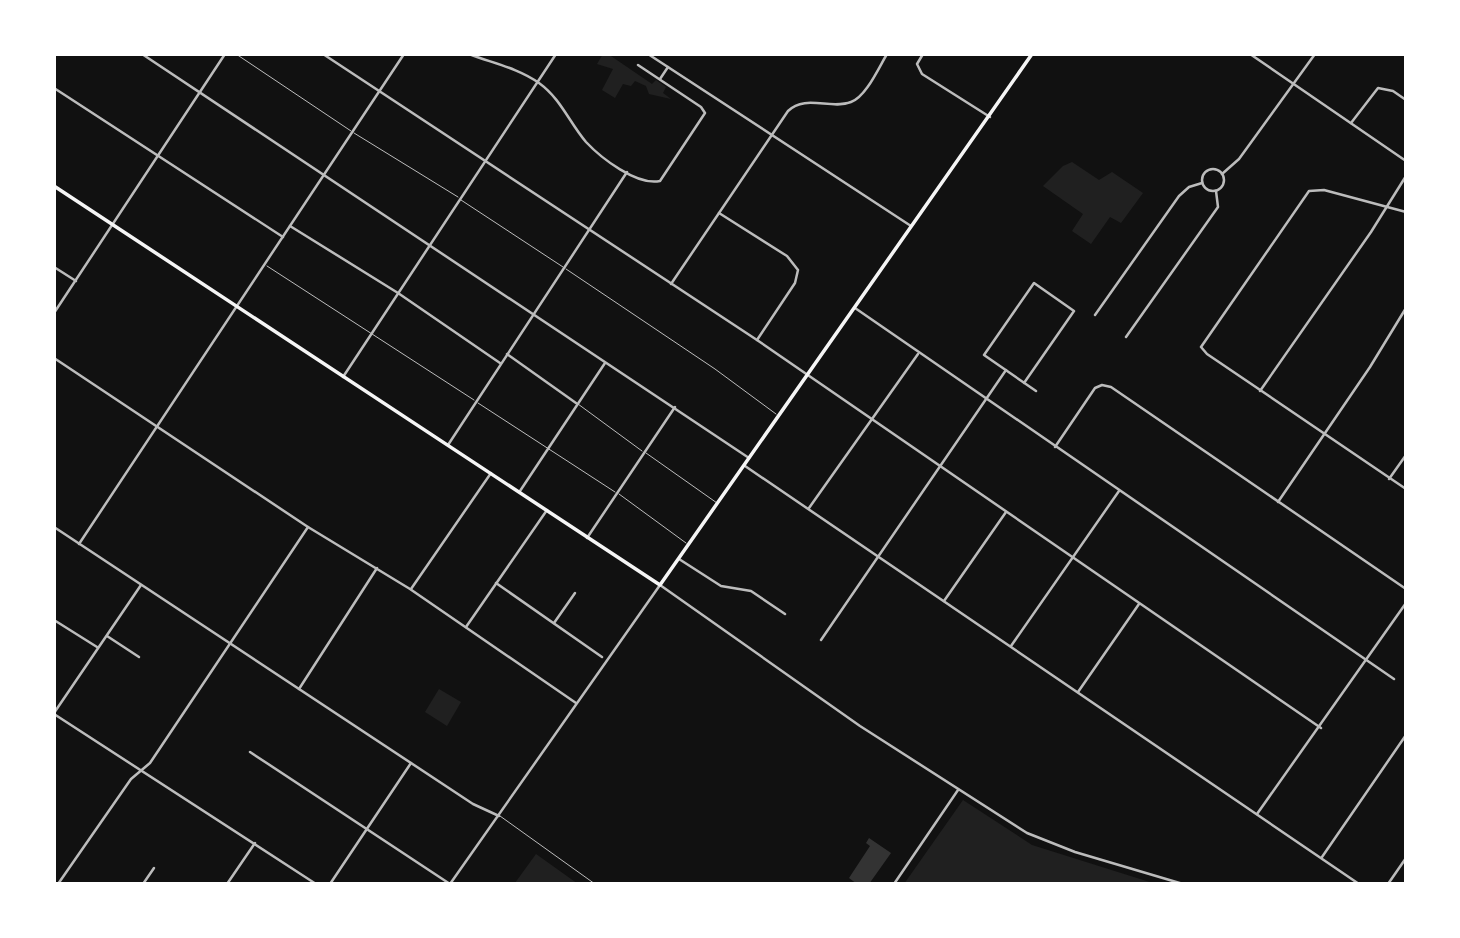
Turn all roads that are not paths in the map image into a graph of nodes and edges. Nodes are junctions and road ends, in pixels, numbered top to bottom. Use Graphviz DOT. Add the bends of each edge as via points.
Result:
graph roads {
  1 [pos="142,54"];
  2 [pos="225,54"];
  3 [pos="236,54"];
  4 [pos="323,54"];
  5 [pos="404,54"];
  6 [pos="469,54"];
  7 [pos="556,54"];
  8 [pos="648,54"];
  9 [pos="887,54"];
  10 [pos="923,54"];
  11 [pos="1032,54"];
  12 [pos="1250,54"];
  13 [pos="1315,54"];
  14 [pos="638,65"];
  15 [pos="668,67"];
  16 [pos="660,79"];
  17 [pos="538,83"];
  18 [pos="1292,83"];
  19 [pos="54,88"];
  20 [pos="379,92"];
  21 [pos="200,93"];
  22 [pos="1406,100"];
  23 [pos="990,117"];
  24 [pos="1350,123"];
  25 [pos="352,132"];
  26 [pos="770,134"];
  27 [pos="158,156"];
  28 [pos="485,161"];
  29 [pos="1406,161"];
  30 [pos="627,172"];
  31 [pos="1222,174"];
  32 [pos="324,175"];
  33 [pos="1406,176"];
  34 [pos="1202,183"];
  35 [pos="54,186"];
  36 [pos="1216,191"];
  37 [pos="460,199"];
  38 [pos="1388,207"];
  39 [pos="719,212"];
  40 [pos="1406,212"];
  41 [pos="114,223"];
  42 [pos="290,226"];
  43 [pos="911,226"];
  44 [pos="588,232"];
  45 [pos="283,237"];
  46 [pos="430,243"];
  47 [pos="265,264"];
  48 [pos="54,267"];
  49 [pos="564,268"];
  50 [pos="76,281"];
  51 [pos="671,284"];
  52 [pos="398,293"];
  53 [pos="237,306"];
  54 [pos="854,308"];
  55 [pos="1406,309"];
  56 [pos="54,313"];
  57 [pos="533,313"];
  58 [pos="1095,315"];
  59 [pos="371,335"];
  60 [pos="1126,337"];
  61 [pos="757,340"];
  62 [pos="507,354"];
  63 [pos="918,354"];
  64 [pos="54,358"];
  65 [pos="500,363"];
  66 [pos="605,363"];
  67 [pos="1006,370"];
  68 [pos="807,375"];
  69 [pos="343,376"];
  70 [pos="1024,383"];
  71 [pos="1036,391"];
  72 [pos="1260,391"];
  73 [pos="985,400"];
  74 [pos="475,401"];
  75 [pos="576,403"];
  76 [pos="675,407"];
  77 [pos="779,416"];
  78 [pos="871,419"];
  79 [pos="157,427"];
  80 [pos="1324,435"];
  81 [pos="449,445"];
  82 [pos="549,446"];
  83 [pos="1055,447"];
  84 [pos="644,452"];
  85 [pos="1406,455"];
  86 [pos="749,458"];
  87 [pos="744,465"];
  88 [pos="940,466"];
  89 [pos="491,473"];
  90 [pos="1389,479"];
  91 [pos="1406,489"];
  92 [pos="1119,491"];
  93 [pos="519,492"];
  94 [pos="617,493"];
  95 [pos="1278,502"];
  96 [pos="717,504"];
  97 [pos="809,509"];
  98 [pos="547,510"];
  99 [pos="1006,512"];
  100 [pos="54,527"];
  101 [pos="308,527"];
  102 [pos="587,538"];
  103 [pos="79,544"];
  104 [pos="688,545"];
  105 [pos="878,555"];
  106 [pos="1072,557"];
  107 [pos="679,559"];
  108 [pos="378,568"];
  109 [pos="496,583"];
  110 [pos="141,585"];
  111 [pos="660,585"];
  112 [pos="410,589"];
  113 [pos="1406,589"];
  114 [pos="575,593"];
  115 [pos="944,601"];
  116 [pos="1406,603"];
  117 [pos="1139,604"];
  118 [pos="785,614"];
  119 [pos="54,620"];
  120 [pos="554,623"];
  121 [pos="466,627"];
  122 [pos="107,636"];
  123 [pos="821,640"];
  124 [pos="231,643"];
  125 [pos="1010,647"];
  126 [pos="97,648"];
  127 [pos="139,657"];
  128 [pos="603,658"];
  129 [pos="1367,660"];
  130 [pos="1394,679"];
  131 [pos="299,689"];
  132 [pos="1078,692"];
  133 [pos="576,703"];
  134 [pos="54,714"];
  135 [pos="1321,728"];
  136 [pos="1406,736"];
  137 [pos="250,752"];
  138 [pos="411,763"];
  139 [pos="143,770"];
  140 [pos="958,790"];
  141 [pos="1256,814"];
  142 [pos="499,816"];
  143 [pos="368,828"];
  144 [pos="255,843"];
  145 [pos="1322,857"];
  146 [pos="1406,858"];
  147 [pos="154,868"];
  148 [pos="58,884"];
  149 [pos="143,884"];
  150 [pos="227,884"];
  151 [pos="317,884"];
  152 [pos="330,884"];
  153 [pos="450,884"];
  154 [pos="595,884"];
  155 [pos="894,884"];
  156 [pos="1182,884"];
  157 [pos="1359,884"];
  158 [pos="1388,884"];
  1 -- 21 [label="street"];
  2 -- 21 [label="street"];
  3 -- 25 [label="lane"];
  4 -- 20 [label="street"];
  5 -- 20 [label="street"];
  6 -- 17 [label="street"];
  7 -- 17 [label="street"];
  8 -- 15 [label="street"];
  9 -- 26 [label="street" via="855,100 796,104"];
  10 -- 23 [label="street" via="917,64 922,74"];
  11 -- 23 [label="main road"];
  12 -- 18 [label="street"];
  13 -- 18 [label="street"];
  14 -- 16 [label="street"];
  15 -- 16 [label="street"];
  15 -- 26 [label="street"];
  16 -- 30 [label="street" via="705,113 660,181 650,183"];
  17 -- 28 [label="street"];
  17 -- 30 [label="street" via="561,103 591,147"];
  18 -- 24 [label="street"];
  18 -- 31 [label="street" via="1239,159"];
  19 -- 27 [label="street"];
  20 -- 25 [label="street"];
  20 -- 28 [label="street"];
  21 -- 27 [label="street"];
  21 -- 32 [label="street"];
  22 -- 24 [label="street" via="1378,88"];
  23 -- 43 [label="main road"];
  24 -- 29 [label="street"];
  25 -- 32 [label="street"];
  25 -- 37 [label="lane"];
  26 -- 39 [label="street"];
  26 -- 43 [label="street"];
  27 -- 41 [label="street"];
  27 -- 45 [label="street"];
  28 -- 37 [label="street"];
  28 -- 44 [label="street"];
  30 -- 44 [label="street"];
  31 -- 34 [label="street" via="1208,170"];
  31 -- 36 [label="street" via="1223,184"];
  32 -- 42 [label="street"];
  32 -- 46 [label="street"];
  33 -- 38 [label="street"];
  34 -- 36 [label="street"];
  34 -- 58 [label="street" via="1179,196"];
  35 -- 41 [label="main road"];
  36 -- 60 [label="street" via="1218,207"];
  37 -- 46 [label="street"];
  37 -- 49 [label="lane"];
  38 -- 40 [label="street"];
  38 -- 72 [label="street"];
  38 -- 72 [label="street" via="1311,190 1202,343 1204,352"];
  39 -- 51 [label="street"];
  39 -- 61 [label="street" via="787,256 798,270 795,283"];
  41 -- 50 [label="street"];
  41 -- 53 [label="main road"];
  42 -- 45 [label="street"];
  42 -- 52 [label="street"];
  43 -- 54 [label="main road"];
  44 -- 49 [label="street"];
  44 -- 51 [label="street"];
  45 -- 47 [label="street"];
  46 -- 52 [label="street"];
  46 -- 57 [label="street"];
  47 -- 53 [label="street"];
  47 -- 59 [label="lane"];
  48 -- 50 [label="street"];
  49 -- 57 [label="street"];
  49 -- 77 [label="lane"];
  50 -- 56 [label="street"];
  51 -- 61 [label="street"];
  52 -- 59 [label="street"];
  52 -- 65 [label="street"];
  53 -- 69 [label="main road"];
  53 -- 79 [label="street"];
  54 -- 63 [label="street"];
  54 -- 68 [label="main road"];
  55 -- 80 [label="street"];
  57 -- 62 [label="street"];
  57 -- 66 [label="street"];
  59 -- 69 [label="street"];
  59 -- 74 [label="lane"];
  61 -- 68 [label="street"];
  62 -- 65 [label="street"];
  62 -- 75 [label="street"];
  63 -- 73 [label="street"];
  63 -- 78 [label="street"];
  64 -- 79 [label="street"];
  65 -- 74 [label="street"];
  66 -- 75 [label="street"];
  66 -- 76 [label="street"];
  67 -- 70 [label="street"];
  67 -- 70 [label="street" via="984,355 1034,284 1074,311"];
  67 -- 73 [label="street"];
  68 -- 77 [label="main road"];
  68 -- 78 [label="street"];
  69 -- 81 [label="main road"];
  70 -- 71 [label="street"];
  72 -- 80 [label="street"];
  73 -- 83 [label="street"];
  73 -- 88 [label="street"];
  74 -- 81 [label="street"];
  74 -- 82 [label="lane"];
  75 -- 82 [label="street"];
  75 -- 84 [label="lane"];
  76 -- 84 [label="street"];
  76 -- 86 [label="street"];
  77 -- 86 [label="main road"];
  78 -- 88 [label="street"];
  78 -- 97 [label="street"];
  79 -- 101 [label="street"];
  79 -- 103 [label="street"];
  80 -- 90 [label="street"];
  80 -- 95 [label="street"];
  81 -- 89 [label="main road"];
  82 -- 93 [label="street"];
  82 -- 94 [label="lane"];
  83 -- 92 [label="street"];
  83 -- 95 [label="street" via="1095,388 1105,385"];
  84 -- 94 [label="street"];
  84 -- 96 [label="lane"];
  85 -- 90 [label="street"];
  86 -- 87 [label="main road"];
  87 -- 96 [label="main road"];
  87 -- 97 [label="street"];
  88 -- 99 [label="street"];
  88 -- 105 [label="street"];
  89 -- 93 [label="main road"];
  89 -- 112 [label="street"];
  90 -- 91 [label="street"];
  92 -- 106 [label="street"];
  92 -- 129 [label="street"];
  93 -- 98 [label="main road"];
  94 -- 102 [label="street"];
  94 -- 104 [label="lane"];
  95 -- 113 [label="street"];
  96 -- 104 [label="main road"];
  97 -- 105 [label="street"];
  98 -- 102 [label="main road"];
  98 -- 109 [label="street"];
  99 -- 106 [label="street"];
  99 -- 115 [label="street"];
  100 -- 103 [label="street"];
  101 -- 108 [label="street"];
  101 -- 124 [label="street"];
  102 -- 111 [label="main road"];
  103 -- 110 [label="street"];
  104 -- 107 [label="main road"];
  105 -- 115 [label="street"];
  105 -- 123 [label="street"];
  106 -- 117 [label="street"];
  106 -- 125 [label="street"];
  107 -- 111 [label="main road"];
  107 -- 118 [label="street" via="721,586 751,591"];
  108 -- 112 [label="street"];
  108 -- 131 [label="street"];
  109 -- 120 [label="street"];
  109 -- 121 [label="street"];
  110 -- 122 [label="street"];
  110 -- 124 [label="street"];
  111 -- 128 [label="street"];
  111 -- 140 [label="street"];
  112 -- 121 [label="street"];
  114 -- 120 [label="street"];
  115 -- 125 [label="street"];
  116 -- 129 [label="street"];
  117 -- 132 [label="street"];
  117 -- 135 [label="street"];
  119 -- 126 [label="street"];
  120 -- 128 [label="street"];
  121 -- 133 [label="street"];
  122 -- 126 [label="street"];
  122 -- 127 [label="street"];
  124 -- 131 [label="street"];
  124 -- 139 [label="street"];
  125 -- 132 [label="street"];
  126 -- 134 [label="street"];
  128 -- 133 [label="street"];
  129 -- 130 [label="street"];
  129 -- 135 [label="street"];
  131 -- 138 [label="street"];
  132 -- 141 [label="street"];
  133 -- 142 [label="street"];
  134 -- 139 [label="street"];
  135 -- 141 [label="street"];
  136 -- 145 [label="street"];
  137 -- 143 [label="street"];
  138 -- 142 [label="street"];
  138 -- 143 [label="street"];
  139 -- 144 [label="street"];
  139 -- 148 [label="street" via="125,786"];
  140 -- 155 [label="street"];
  140 -- 156 [label="street" via="1040,839"];
  141 -- 145 [label="street"];
  142 -- 153 [label="street"];
  142 -- 154 [label="lane"];
  143 -- 152 [label="street"];
  143 -- 153 [label="street"];
  144 -- 150 [label="street"];
  144 -- 151 [label="street"];
  145 -- 157 [label="street"];
  146 -- 158 [label="street"];
  147 -- 149 [label="street"];
}
